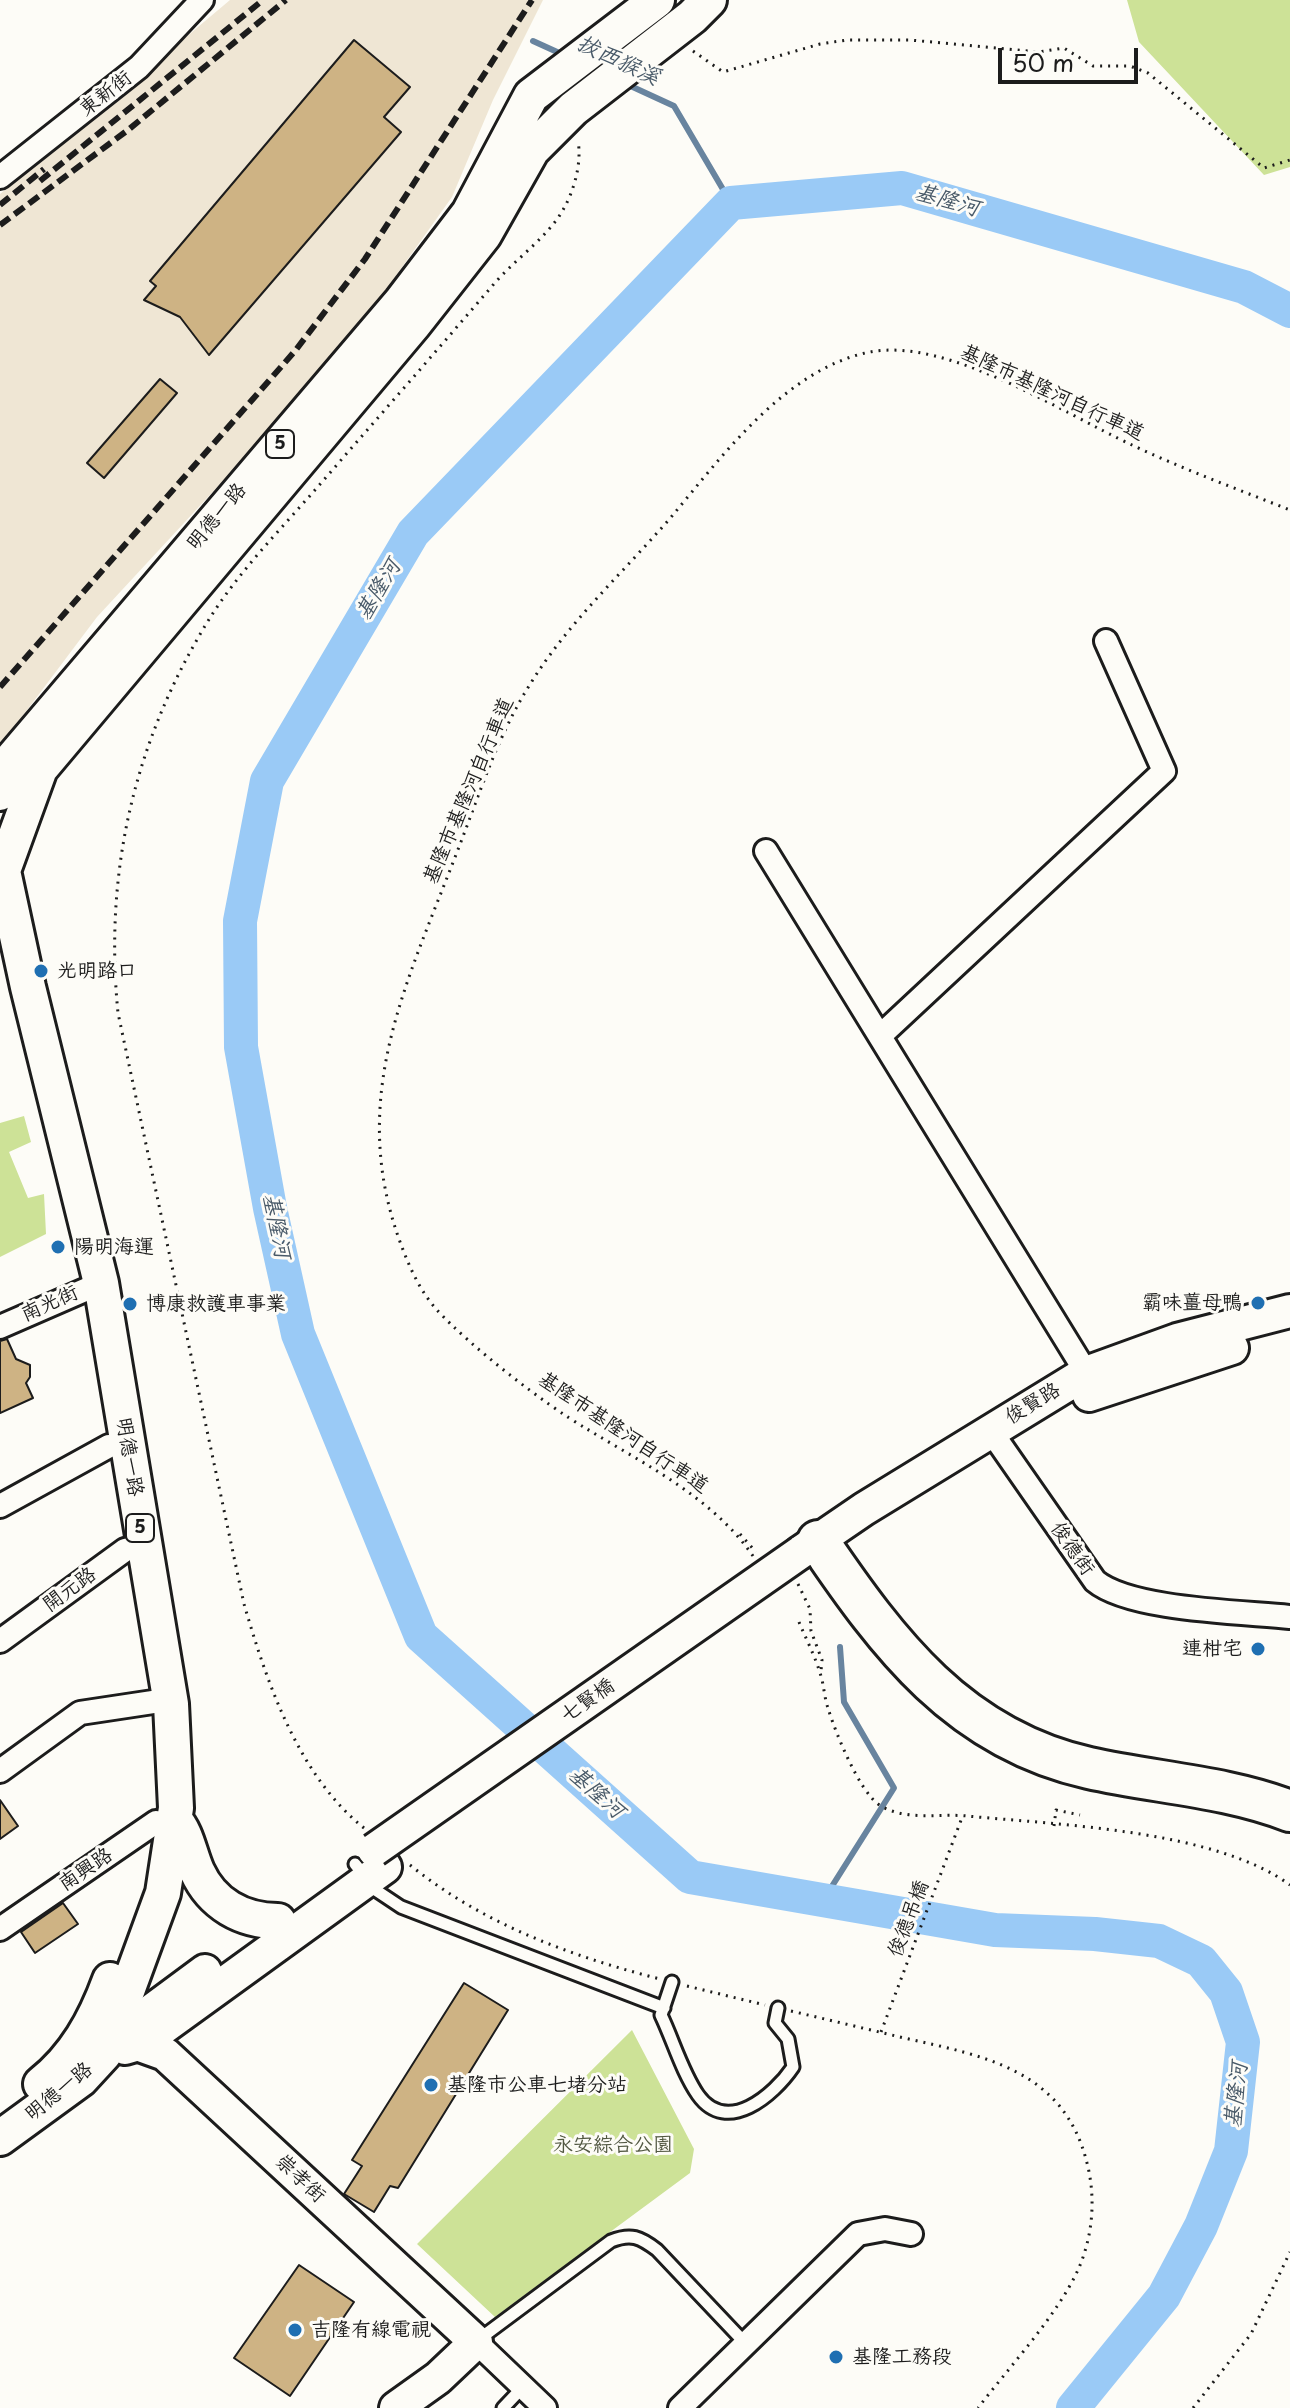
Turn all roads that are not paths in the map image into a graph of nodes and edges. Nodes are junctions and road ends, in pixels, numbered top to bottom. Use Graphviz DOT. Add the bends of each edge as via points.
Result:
graph roads {
  1 [pos="202,0"];
  2 [pos="654,1"];
  3 [pos="696,13"];
  4 [pos="0,177"];
  5 [pos="1106,641"];
  6 [pos="40,769"];
  7 [pos="0,773"];
  8 [pos="0,794"];
  9 [pos="766,851"];
  10 [pos="2,862"];
  11 [pos="0,943"];
  12 [pos="880,1036"];
  13 [pos="94,1286"];
  14 [pos="1290,1311"];
  15 [pos="0,1327"];
  16 [pos="1290,1333"];
  17 [pos="1092,1382"];
  18 [pos="995,1438"];
  19 [pos="109,1446"];
  20 [pos="0,1506"];
  21 [pos="134,1548"];
  22 [pos="804,1564"];
  23 [pos="1290,1617"];
  24 [pos="0,1641"];
  25 [pos="153,1702"];
  26 [pos="0,1771"];
  27 [pos="1290,1811"];
  28 [pos="166,1821"];
  29 [pos="376,1859"];
  30 [pos="278,1921"];
  31 [pos="0,1929"];
  32 [pos="672,1982"];
  33 [pos="664,2008"];
  34 [pos="778,2008"];
  35 [pos="110,2043"];
  36 [pos="0,2117"];
  37 [pos="0,2138"];
  38 [pos="911,2234"];
  39 [pos="476,2342"];
  40 [pos="746,2344"];
  41 [pos="522,2388"];
  42 [pos="396,2408"];
  43 [pos="503,2408"];
  44 [pos="545,2408"];
  45 [pos="680,2408"];
  1 -- 4 [label="street, 東新街" via="139,67"];
  2 -- 7 [label="main road, 明德一路 / 5" via="531,96 469,213 401,302"];
  3 -- 6 [label="main road, 明德一路 / 5" via="573,109 532,150 484,235 414,324"];
  5 -- 12 [label="street" via="1164,771"];
  6 -- 8 [label="street"];
  6 -- 10 [label="main road"];
  9 -- 12 [label="street"];
  10 -- 13 [label="main road, 明德一路 / 5"];
  11 -- 13 [label="main road, 明德一路 / 5"];
  12 -- 17 [label="street"];
  13 -- 15 [label="street, 南光街"];
  13 -- 19 [label="main road, 明德一路 / 5"];
  13 -- 21 [label="main road, 明德一路 / 5"];
  14 -- 17 [label="street, 俊賢路" via="1177,1340"];
  16 -- 17 [label="street, 俊賢路"];
  17 -- 18 [label="street, 俊賢路"];
  18 -- 22 [label="street, 俊賢路"];
  18 -- 23 [label="street, 俊德街" via="1106,1591 1145,1601"];
  19 -- 20 [label="street"];
  19 -- 21 [label="main road, 明德一路 / 5"];
  21 -- 24 [label="street, 開元路"];
  21 -- 25 [label="main road, 明德一路 / 5"];
  21 -- 28 [label="main road, 明德一路 / 5" via="171,1704"];
  22 -- 27 [label="highway" via="889,1638 931,1687 1005,1738 1088,1768 1204,1787"];
  22 -- 29 [label="street, 七賢橋, bridge"];
  25 -- 26 [label="street" via="80,1713"];
  25 -- 28 [label="main road, 明德一路 / 5"];
  28 -- 30 [label="main road" via="187,1840 196,1869 214,1897 247,1918"];
  28 -- 31 [label="street, 南興路"];
  28 -- 35 [label="main road, 明德一路 / 5" via="163,1893"];
  29 -- 30 [label="street"];
  29 -- 33 [label="lane" via="401,1907"];
  29 -- 35 [label="street"];
  30 -- 35 [label="street"];
  32 -- 33 [label="lane"];
  33 -- 34 [label="lane" via="661,2015 698,2096 712,2107 735,2113 779,2088 793,2067 788,2039 775,2023"];
  35 -- 36 [label="main road, 明德一路 / 5" via="59,2070"];
  35 -- 37 [label="main road, 明德一路 / 5" via="81,2079"];
  35 -- 39 [label="street, 崇孝街" via="165,2054"];
  38 -- 40 [label="street" via="885,2229 858,2234"];
  39 -- 40 [label="lane" via="627,2234 657,2250"];
  39 -- 41 [label="street"];
  39 -- 42 [label="street"];
  40 -- 45 [label="street"];
  41 -- 43 [label="lane"];
  41 -- 44 [label="street"];
}
